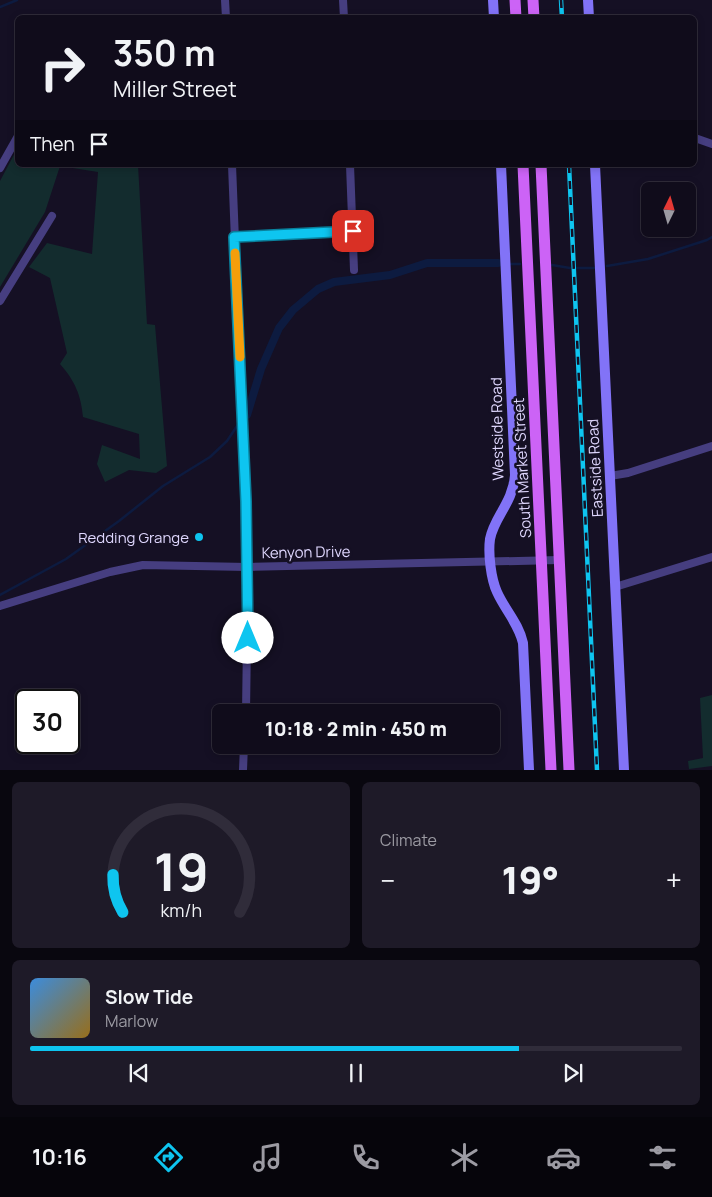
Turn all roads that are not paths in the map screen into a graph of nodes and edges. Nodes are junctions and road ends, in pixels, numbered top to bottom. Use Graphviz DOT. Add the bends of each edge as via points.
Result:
graph roads {
  1 [pos="226,0"];
  2 [pos="343,0"];
  3 [pos="493,0"];
  4 [pos="515,0"];
  5 [pos="533,0"];
  6 [pos="588,0"];
  7 [pos="226,15"];
  8 [pos="344,15"];
  9 [pos="494,15"];
  10 [pos="516,15"];
  11 [pos="534,15"];
  12 [pos="589,15"];
  13 [pos="697,139"];
  14 [pos="15,141"];
  15 [pos="712,144"];
  16 [pos="232,167"];
  17 [pos="350,167"];
  18 [pos="501,167"];
  19 [pos="523,167"];
  20 [pos="540,167"];
  21 [pos="595,167"];
  22 [pos="0,168"];
  23 [pos="52,216"];
  24 [pos="353,231"];
  25 [pos="234,237"];
  26 [pos="354,270"];
  27 [pos="0,301"];
  28 [pos="712,446"];
  29 [pos="610,476"];
  30 [pos="712,557"];
  31 [pos="541,560"];
  32 [pos="559,560"];
  33 [pos="492,562"];
  34 [pos="248,567"];
  35 [pos="615,587"];
  36 [pos="0,606"];
  37 [pos="246,704"];
  38 [pos="243,754"];
  39 [pos="242,770"];
  40 [pos="529,770"];
  41 [pos="551,770"];
  42 [pos="569,770"];
  43 [pos="624,770"];
  1 -- 7 [label="street"];
  2 -- 8 [label="street"];
  3 -- 9 [label="street"];
  4 -- 10 [label="main road"];
  5 -- 11 [label="main road"];
  6 -- 12 [label="street"];
  13 -- 15 [label="street"];
  14 -- 22 [label="street"];
  16 -- 25 [label="street"];
  17 -- 24 [label="street"];
  18 -- 33 [label="street, Westside Road" via="514,481 511,497 491,536"];
  19 -- 31 [label="main road, South Market Street"];
  20 -- 32 [label="main road"];
  21 -- 29 [label="street, Eastside Road"];
  23 -- 27 [label="street"];
  24 -- 25 [label="street"];
  24 -- 26 [label="street"];
  25 -- 34 [label="street"];
  28 -- 29 [label="street"];
  29 -- 35 [label="street, Eastside Road"];
  30 -- 35 [label="street"];
  31 -- 32 [label="street, Kenyon Drive"];
  31 -- 33 [label="street, Kenyon Drive"];
  31 -- 41 [label="main road, South Market Street"];
  32 -- 42 [label="main road"];
  33 -- 34 [label="street, Kenyon Drive"];
  33 -- 40 [label="street, Westside Road" via="496,589 518,627 523,643"];
  34 -- 36 [label="street, Kenyon Drive" via="135,566"];
  34 -- 37 [label="street"];
  35 -- 43 [label="street, Eastside Road"];
  38 -- 39 [label="street"];
}
